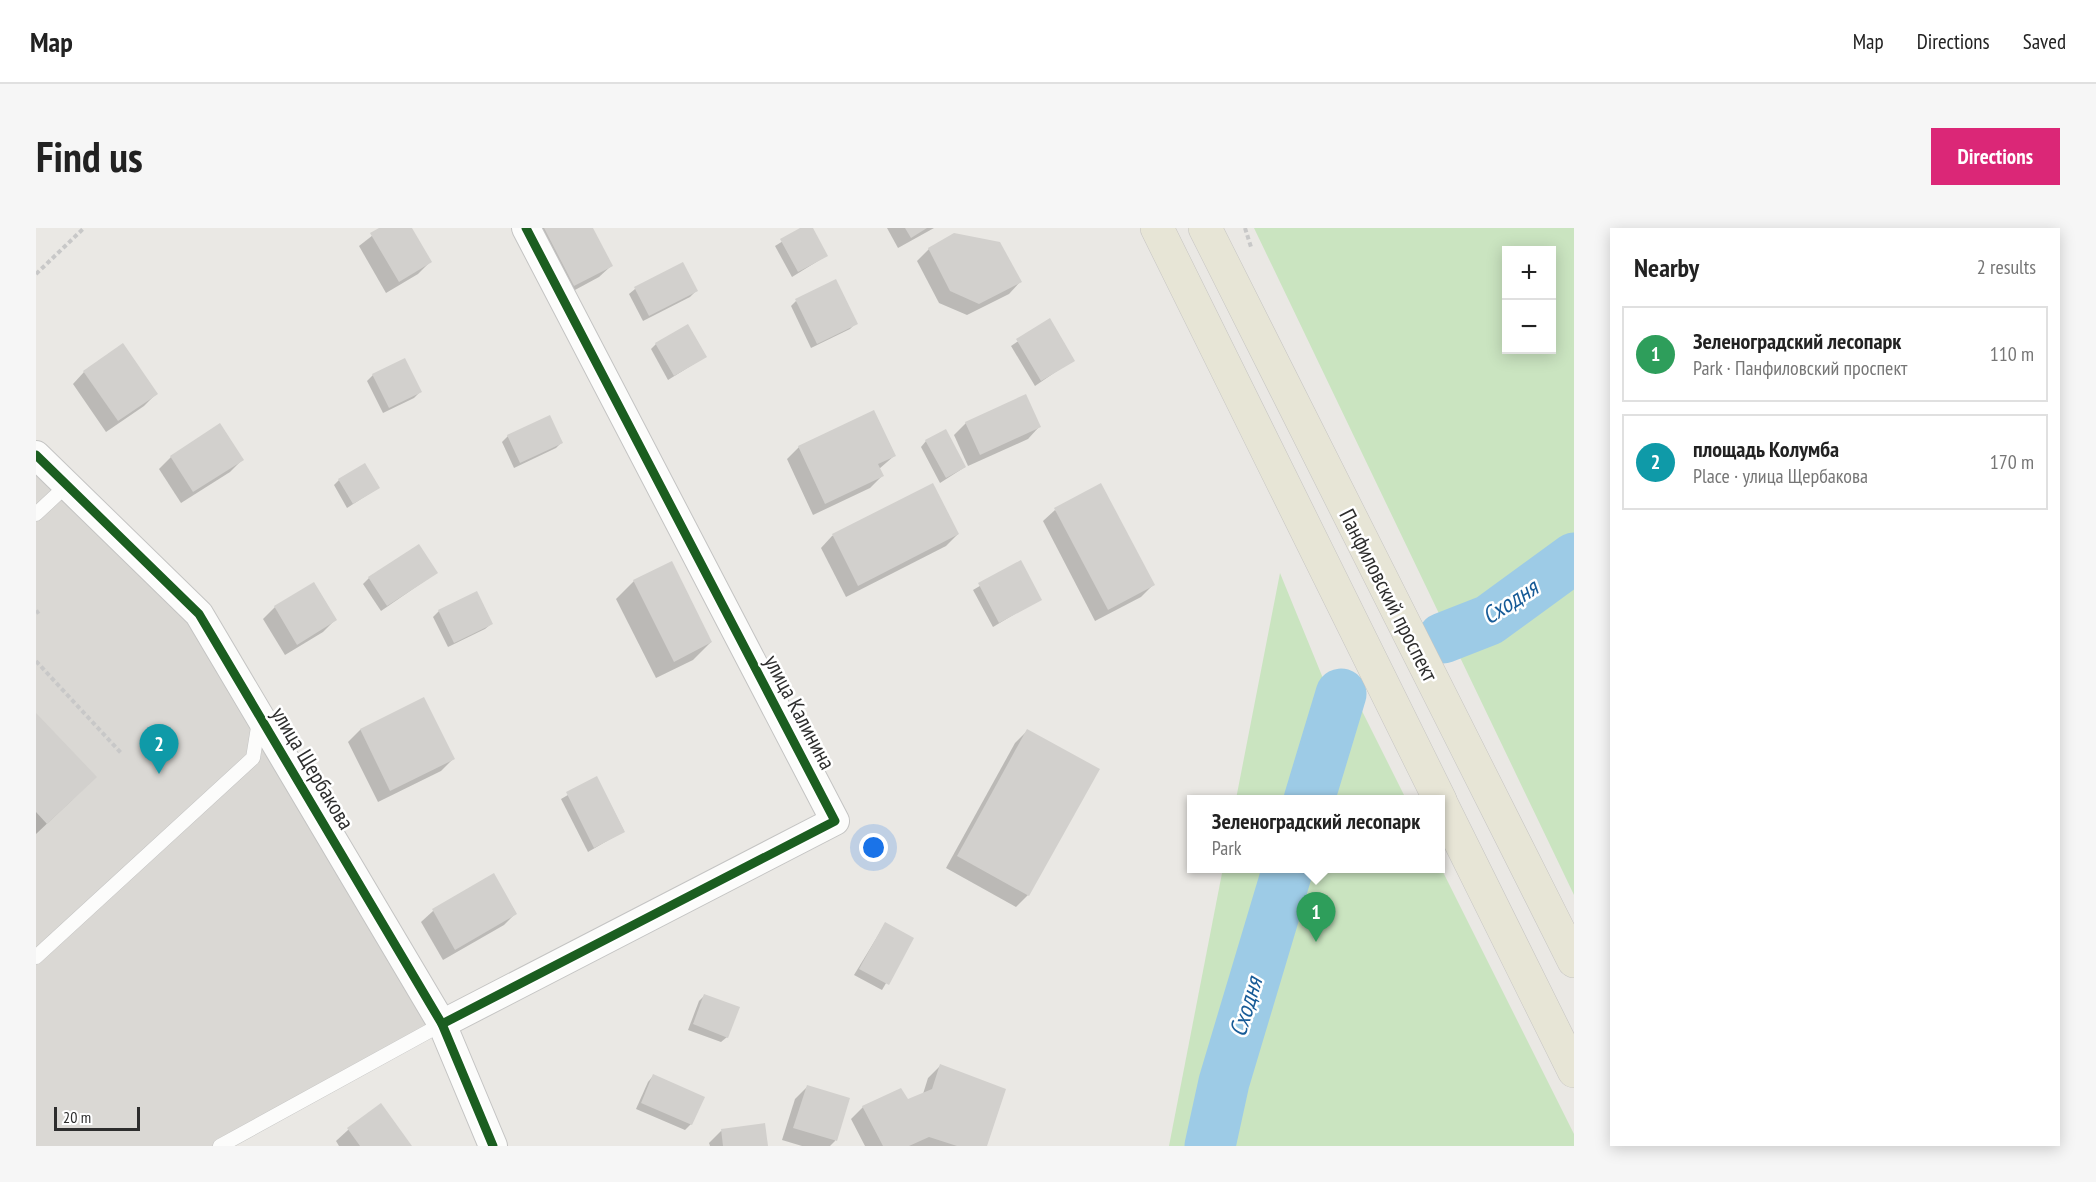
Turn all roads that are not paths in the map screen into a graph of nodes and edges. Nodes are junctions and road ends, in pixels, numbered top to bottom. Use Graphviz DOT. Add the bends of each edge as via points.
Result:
graph roads {
  1 [pos="525,228"];
  2 [pos="1157,228"];
  3 [pos="1205,228"];
  4 [pos="36,455"];
  5 [pos="66,486"];
  6 [pos="36,514"];
  7 [pos="259,716"];
  8 [pos="1438,795"];
  9 [pos="1445,810"];
  10 [pos="36,957"];
  11 [pos="1574,961"];
  12 [pos="442,1024"];
  13 [pos="1574,1071"];
  14 [pos="220,1146"];
  15 [pos="493,1146"];
  1 -- 12 [label="street, улица Калинина" via="835,821"];
  2 -- 8 [label="main road, Панфиловский проспект"];
  3 -- 11 [label="main road, Панфиловский проспект"];
  4 -- 5 [label="street, улица Щербакова"];
  5 -- 6 [label="lane"];
  5 -- 7 [label="street, улица Щербакова" via="199,614"];
  7 -- 10 [label="lane" via="253,758"];
  7 -- 12 [label="street, улица Щербакова"];
  9 -- 13 [label="main road, Панфиловский проспект"];
  12 -- 14 [label="lane"];
  12 -- 15 [label="street, улица Щербакова"];
}
